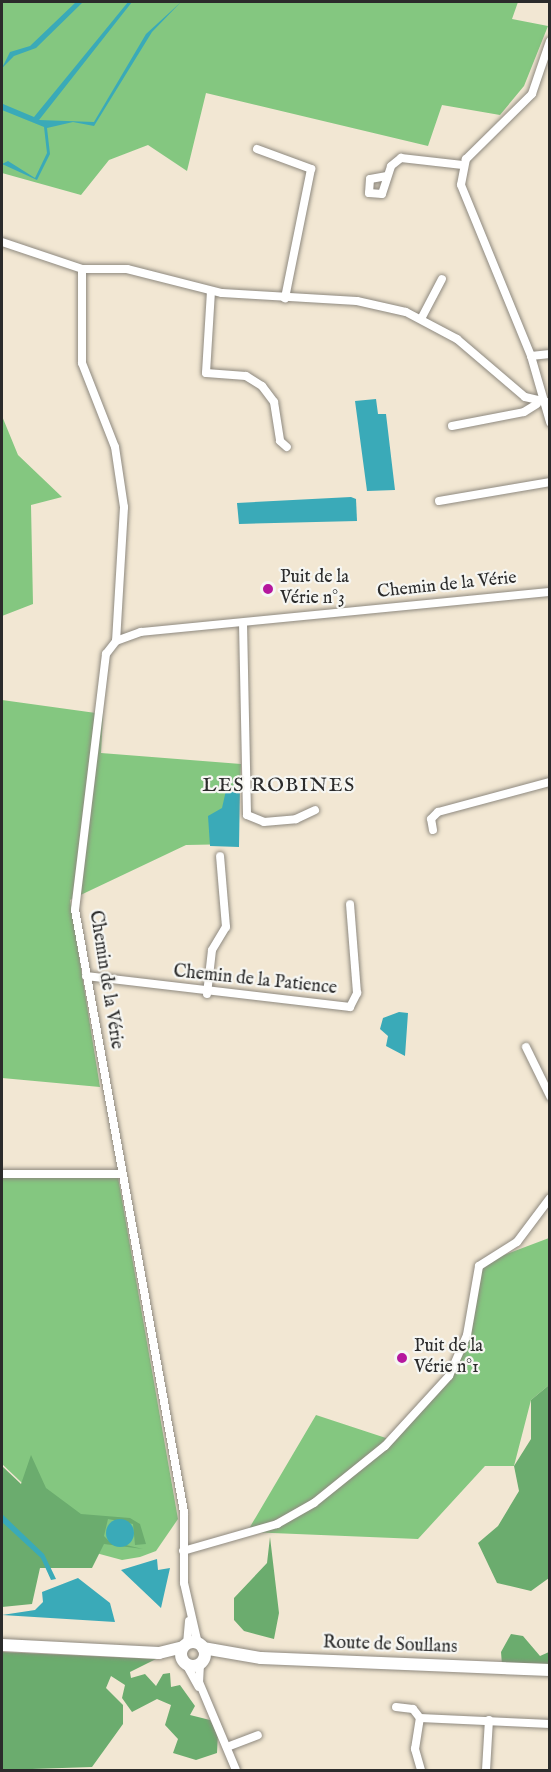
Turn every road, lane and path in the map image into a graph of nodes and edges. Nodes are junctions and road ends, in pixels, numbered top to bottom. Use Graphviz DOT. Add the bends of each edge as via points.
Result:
graph roads {
  1 [pos="549,41"];
  2 [pos="257,149"];
  3 [pos="463,165"];
  4 [pos="387,176"];
  5 [pos="2,242"];
  6 [pos="82,269"];
  7 [pos="442,279"];
  8 [pos="211,291"];
  9 [pos="285,298"];
  10 [pos="421,319"];
  11 [pos="549,354"];
  12 [pos="531,356"];
  13 [pos="541,403"];
  14 [pos="549,422"];
  15 [pos="452,426"];
  16 [pos="287,447"];
  17 [pos="549,482"];
  18 [pos="439,501"];
  19 [pos="549,592"];
  20 [pos="243,623"];
  21 [pos="116,641"];
  22 [pos="549,782"];
  23 [pos="315,810"];
  24 [pos="433,830"];
  25 [pos="220,856"];
  26 [pos="350,904"];
  27 [pos="86,976"];
  28 [pos="207,994"];
  29 [pos="526,1047"];
  30 [pos="549,1096"];
  31 [pos="2,1174"];
  32 [pos="122,1174"];
  33 [pos="549,1198"];
  34 [pos="183,1551"];
  35 [pos="2,1645"];
  36 [pos="193,1646"];
  37 [pos="159,1653"];
  38 [pos="228,1656"];
  39 [pos="184,1663"];
  40 [pos="201,1663"];
  41 [pos="549,1670"];
  42 [pos="204,1695"];
  43 [pos="396,1707"];
  44 [pos="420,1718"];
  45 [pos="489,1720"];
  46 [pos="549,1724"];
  47 [pos="258,1735"];
  48 [pos="227,1747"];
  49 [pos="236,1770"];
  50 [pos="421,1770"];
  51 [pos="486,1770"];
  1 -- 3 [label="street" via="527,104"];
  2 -- 9 [label="street" via="311,170"];
  3 -- 4 [label="street" via="401,158"];
  3 -- 12 [label="street" via="465,199"];
  5 -- 6 [label="street"];
  6 -- 8 [label="street" via="127,269"];
  6 -- 21 [label="street" via="82,363 115,447 124,507"];
  7 -- 10 [label="street"];
  8 -- 9 [label="street"];
  8 -- 16 [label="street" via="206,373 246,376 262,386 274,402 280,441"];
  9 -- 10 [label="street" via="357,301"];
  10 -- 13 [label="street" via="480,356"];
  11 -- 12 [label="street"];
  12 -- 13 [label="street"];
  13 -- 14 [label="street"];
  13 -- 15 [label="street" via="524,412"];
  17 -- 18 [label="street"];
  19 -- 20 [label="street, Chemin de la Vérie"];
  20 -- 21 [label="street, Chemin de la Vérie" via="141,632"];
  20 -- 23 [label="street" via="247,814 264,822 296,819"];
  21 -- 27 [label="street, Chemin de la Vérie" via="103,665 94,782 77,877 75,910"];
  22 -- 24 [label="street" via="438,812 431,819"];
  25 -- 28 [label="street" via="226,927 212,950"];
  26 -- 28 [label="street, Chemin de la Patience" via="357,993 354,1005"];
  27 -- 28 [label="street, Chemin de la Patience"];
  27 -- 32 [label="street, Chemin de la Vérie"];
  29 -- 30 [label="street"];
  31 -- 32 [label="street"];
  32 -- 34 [label="street, Chemin de la Vérie" via="184,1512"];
  33 -- 34 [label="street" via="517,1242 479,1266 460,1354 448,1376 385,1446 314,1503 277,1524"];
  34 -- 36 [label="street, Chemin de la Vérie"];
  35 -- 37 [label="main road"];
  36 -- 37 [label="main road"];
  36 -- 38 [label="main road, Route de Soullans"];
  36 -- 39 [label="main road"];
  36 -- 40 [label="main road"];
  37 -- 39 [label="main road"];
  38 -- 40 [label="main road, Route de Soullans"];
  38 -- 41 [label="main road, Route de Soullans"];
  39 -- 40 [label="main road, Route de Soullans"];
  39 -- 42 [label="street"];
  40 -- 42 [label="street"];
  42 -- 48 [label="street"];
  43 -- 44 [label="street" via="413,1709"];
  44 -- 45 [label="street"];
  44 -- 50 [label="street" via="415,1749"];
  45 -- 46 [label="street"];
  45 -- 51 [label="street"];
  47 -- 48 [label="street"];
  48 -- 49 [label="street"];
}
